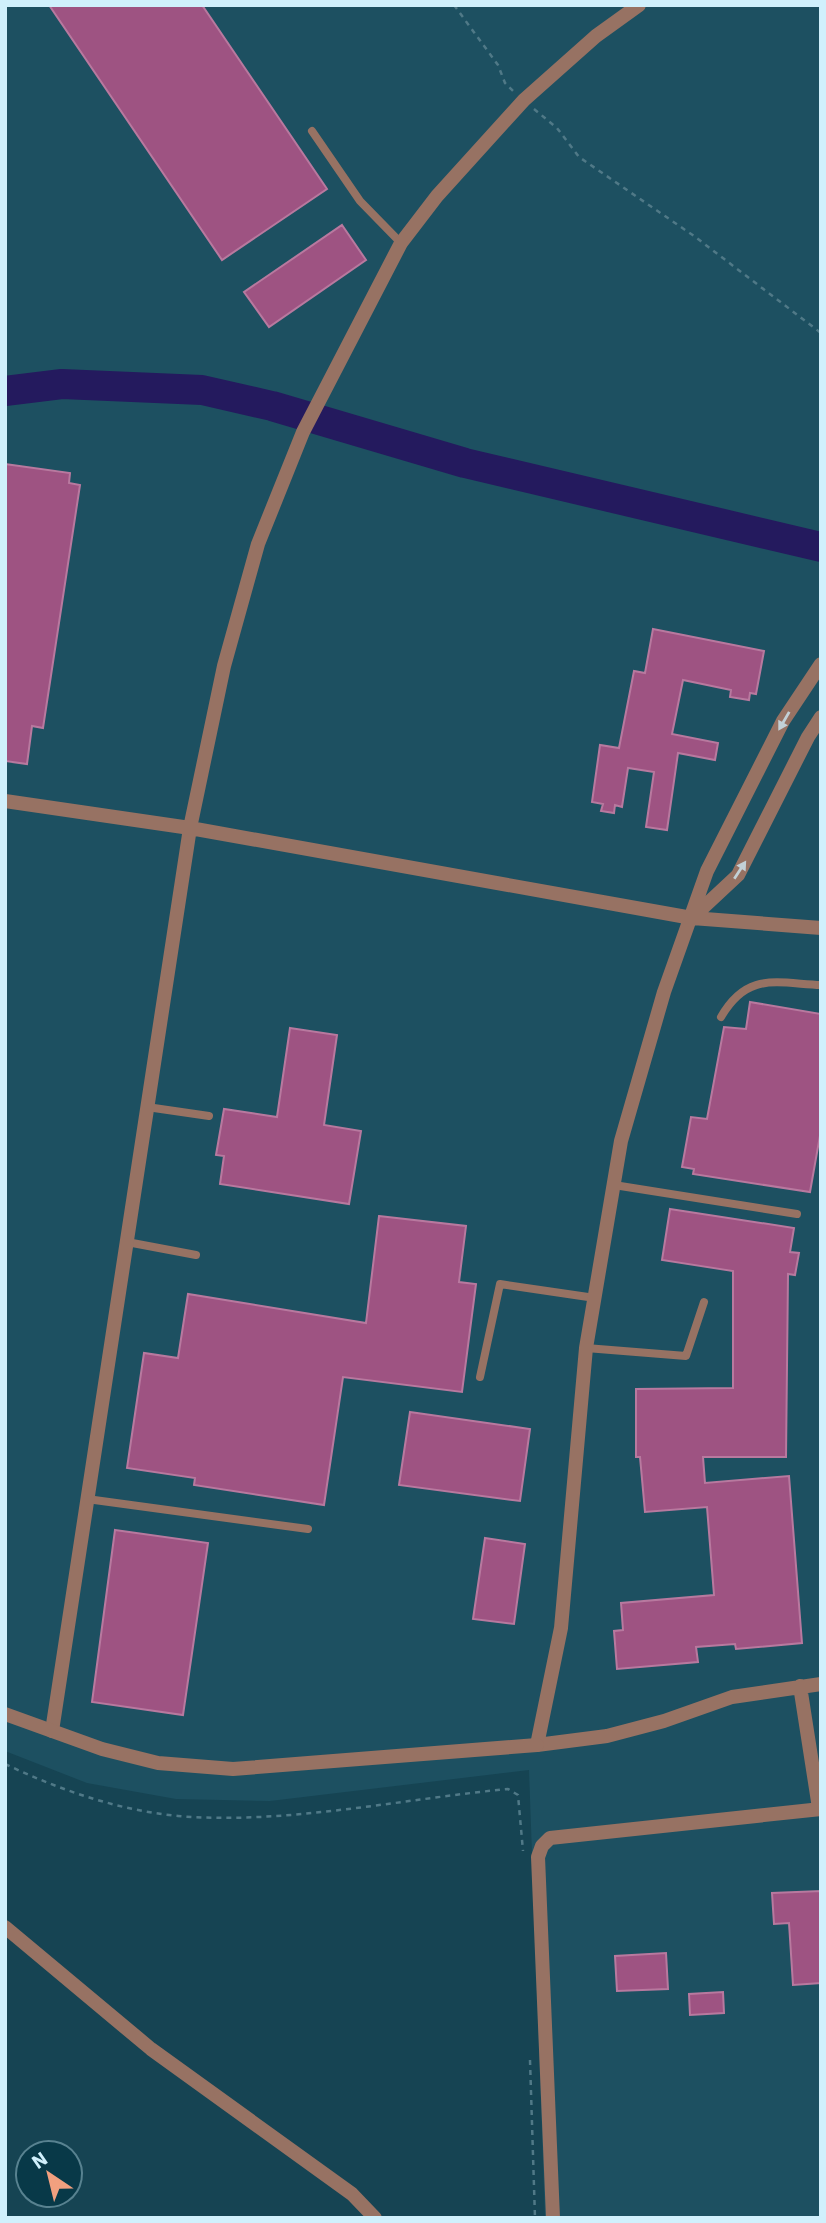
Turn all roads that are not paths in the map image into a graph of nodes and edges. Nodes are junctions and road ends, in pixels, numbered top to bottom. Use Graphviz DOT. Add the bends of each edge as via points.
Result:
graph roads {
  1 [pos="639,5"];
  2 [pos="312,131"];
  3 [pos="401,243"];
  4 [pos="821,664"];
  5 [pos="821,718"];
  6 [pos="5,801"];
  7 [pos="190,828"];
  8 [pos="692,918"];
  9 [pos="821,928"];
  10 [pos="821,985"];
  11 [pos="721,1017"];
  12 [pos="148,1107"];
  13 [pos="209,1116"];
  14 [pos="614,1185"];
  15 [pos="797,1214"];
  16 [pos="127,1242"];
  17 [pos="196,1255"];
  18 [pos="595,1298"];
  19 [pos="704,1302"];
  20 [pos="586,1348"];
  21 [pos="480,1377"];
  22 [pos="87,1499"];
  23 [pos="309,1530"];
  24 [pos="821,1684"];
  25 [pos="800,1686"];
  26 [pos="5,1714"];
  27 [pos="52,1731"];
  28 [pos="537,1745"];
  29 [pos="820,1809"];
  30 [pos="5,1927"];
  31 [pos="375,2218"];
  32 [pos="554,2218"];
  1 -- 3 [label="street" via="524,100 436,196"];
  2 -- 3 [label="lane" via="360,201"];
  3 -- 7 [label="street" via="303,432 275,497 240,607"];
  4 -- 8 [label="street, one-way" via="783,721 706,871"];
  8 -- 5 [label="street, one-way" via="738,875"];
  6 -- 7 [label="street"];
  7 -- 8 [label="street"];
  7 -- 12 [label="street"];
  8 -- 9 [label="street"];
  8 -- 14 [label="street" via="664,992 621,1140"];
  10 -- 11 [label="lane" via="757,982 732,998"];
  12 -- 13 [label="lane"];
  12 -- 16 [label="street"];
  14 -- 15 [label="lane"];
  14 -- 18 [label="street"];
  16 -- 17 [label="lane"];
  16 -- 22 [label="street"];
  18 -- 20 [label="street"];
  18 -- 21 [label="lane" via="500,1284"];
  19 -- 20 [label="lane" via="686,1356"];
  20 -- 28 [label="street" via="561,1628"];
  22 -- 23 [label="lane"];
  22 -- 27 [label="street"];
  24 -- 25 [label="street"];
  25 -- 28 [label="street" via="732,1697 607,1736"];
  25 -- 29 [label="street"];
  26 -- 27 [label="street"];
  27 -- 28 [label="street" via="158,1763 233,1769"];
  29 -- 32 [label="street" via="550,1838 542,1846 538,1857"];
  30 -- 31 [label="street" via="151,2049 352,2194"];
}
